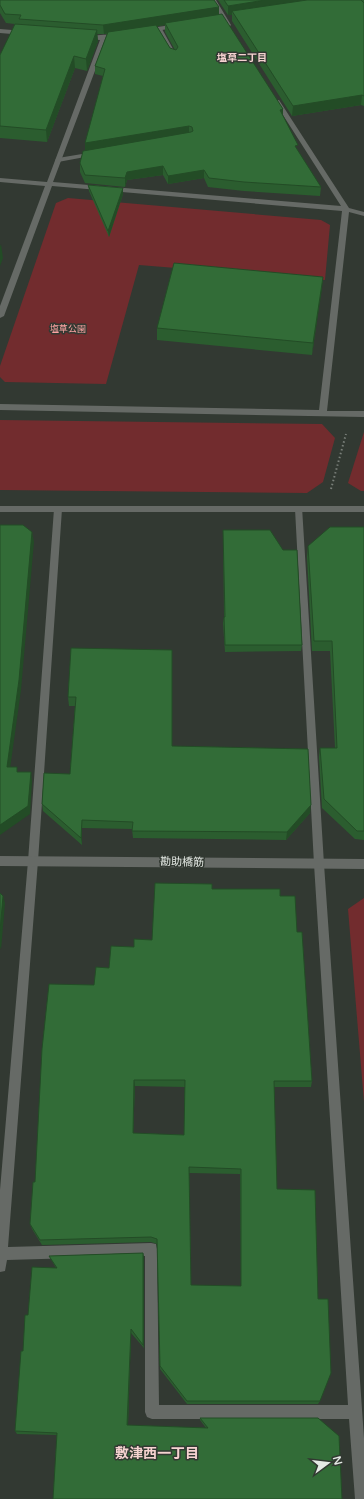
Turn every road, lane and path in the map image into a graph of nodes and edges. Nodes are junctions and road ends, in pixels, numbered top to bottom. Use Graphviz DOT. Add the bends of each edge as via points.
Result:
graph roads {
  1 [pos="213,0"];
  2 [pos="181,26"];
  3 [pos="159,29"];
  4 [pos="0,31"];
  5 [pos="232,32"];
  6 [pos="32,33"];
  7 [pos="138,33"];
  8 [pos="124,35"];
  9 [pos="80,37"];
  10 [pos="104,38"];
  11 [pos="174,56"];
  12 [pos="274,97"];
  13 [pos="104,152"];
  14 [pos="58,160"];
  15 [pos="0,180"];
  16 [pos="49,184"];
  17 [pos="346,209"];
  18 [pos="364,214"];
  19 [pos="0,316"];
  20 [pos="0,407"];
  21 [pos="323,413"];
  22 [pos="352,414"];
  23 [pos="364,414"];
  24 [pos="0,509"];
  25 [pos="58,509"];
  26 [pos="299,509"];
  27 [pos="325,509"];
  28 [pos="364,509"];
  29 [pos="0,861"];
  30 [pos="34,861"];
  31 [pos="319,864"];
  32 [pos="364,864"];
  33 [pos="4,1170"];
  34 [pos="1,1260"];
  35 [pos="355,1412"];
  36 [pos="362,1499"];
  1 -- 5 [label="street"];
  2 -- 3 [label="street"];
  3 -- 7 [label="street"];
  3 -- 11 [label="street"];
  4 -- 6 [label="street"];
  8 -- 10 [label="street"];
  9 -- 10 [label="street"];
  10 -- 14 [label="street"];
  12 -- 17 [label="street"];
  13 -- 14 [label="street"];
  14 -- 16 [label="street"];
  15 -- 16 [label="street"];
  16 -- 17 [label="street"];
  16 -- 19 [label="street"];
  17 -- 18 [label="street"];
  17 -- 21 [label="street"];
  20 -- 21 [label="street"];
  21 -- 22 [label="street"];
  22 -- 23 [label="street"];
  22 -- 27 [label="path"];
  24 -- 25 [label="street"];
  25 -- 26 [label="street"];
  25 -- 30 [label="street"];
  26 -- 27 [label="street"];
  26 -- 31 [label="street"];
  27 -- 28 [label="street"];
  29 -- 30 [label="street, 勘助橋筋"];
  30 -- 31 [label="street, 勘助橋筋"];
  30 -- 33 [label="street"];
  31 -- 32 [label="street, 勘助橋筋"];
  31 -- 35 [label="street"];
  33 -- 34 [label="street"];
  34 -- 35 [label="street" via="151,1250 152,1412"];
  35 -- 36 [label="street"];
}
